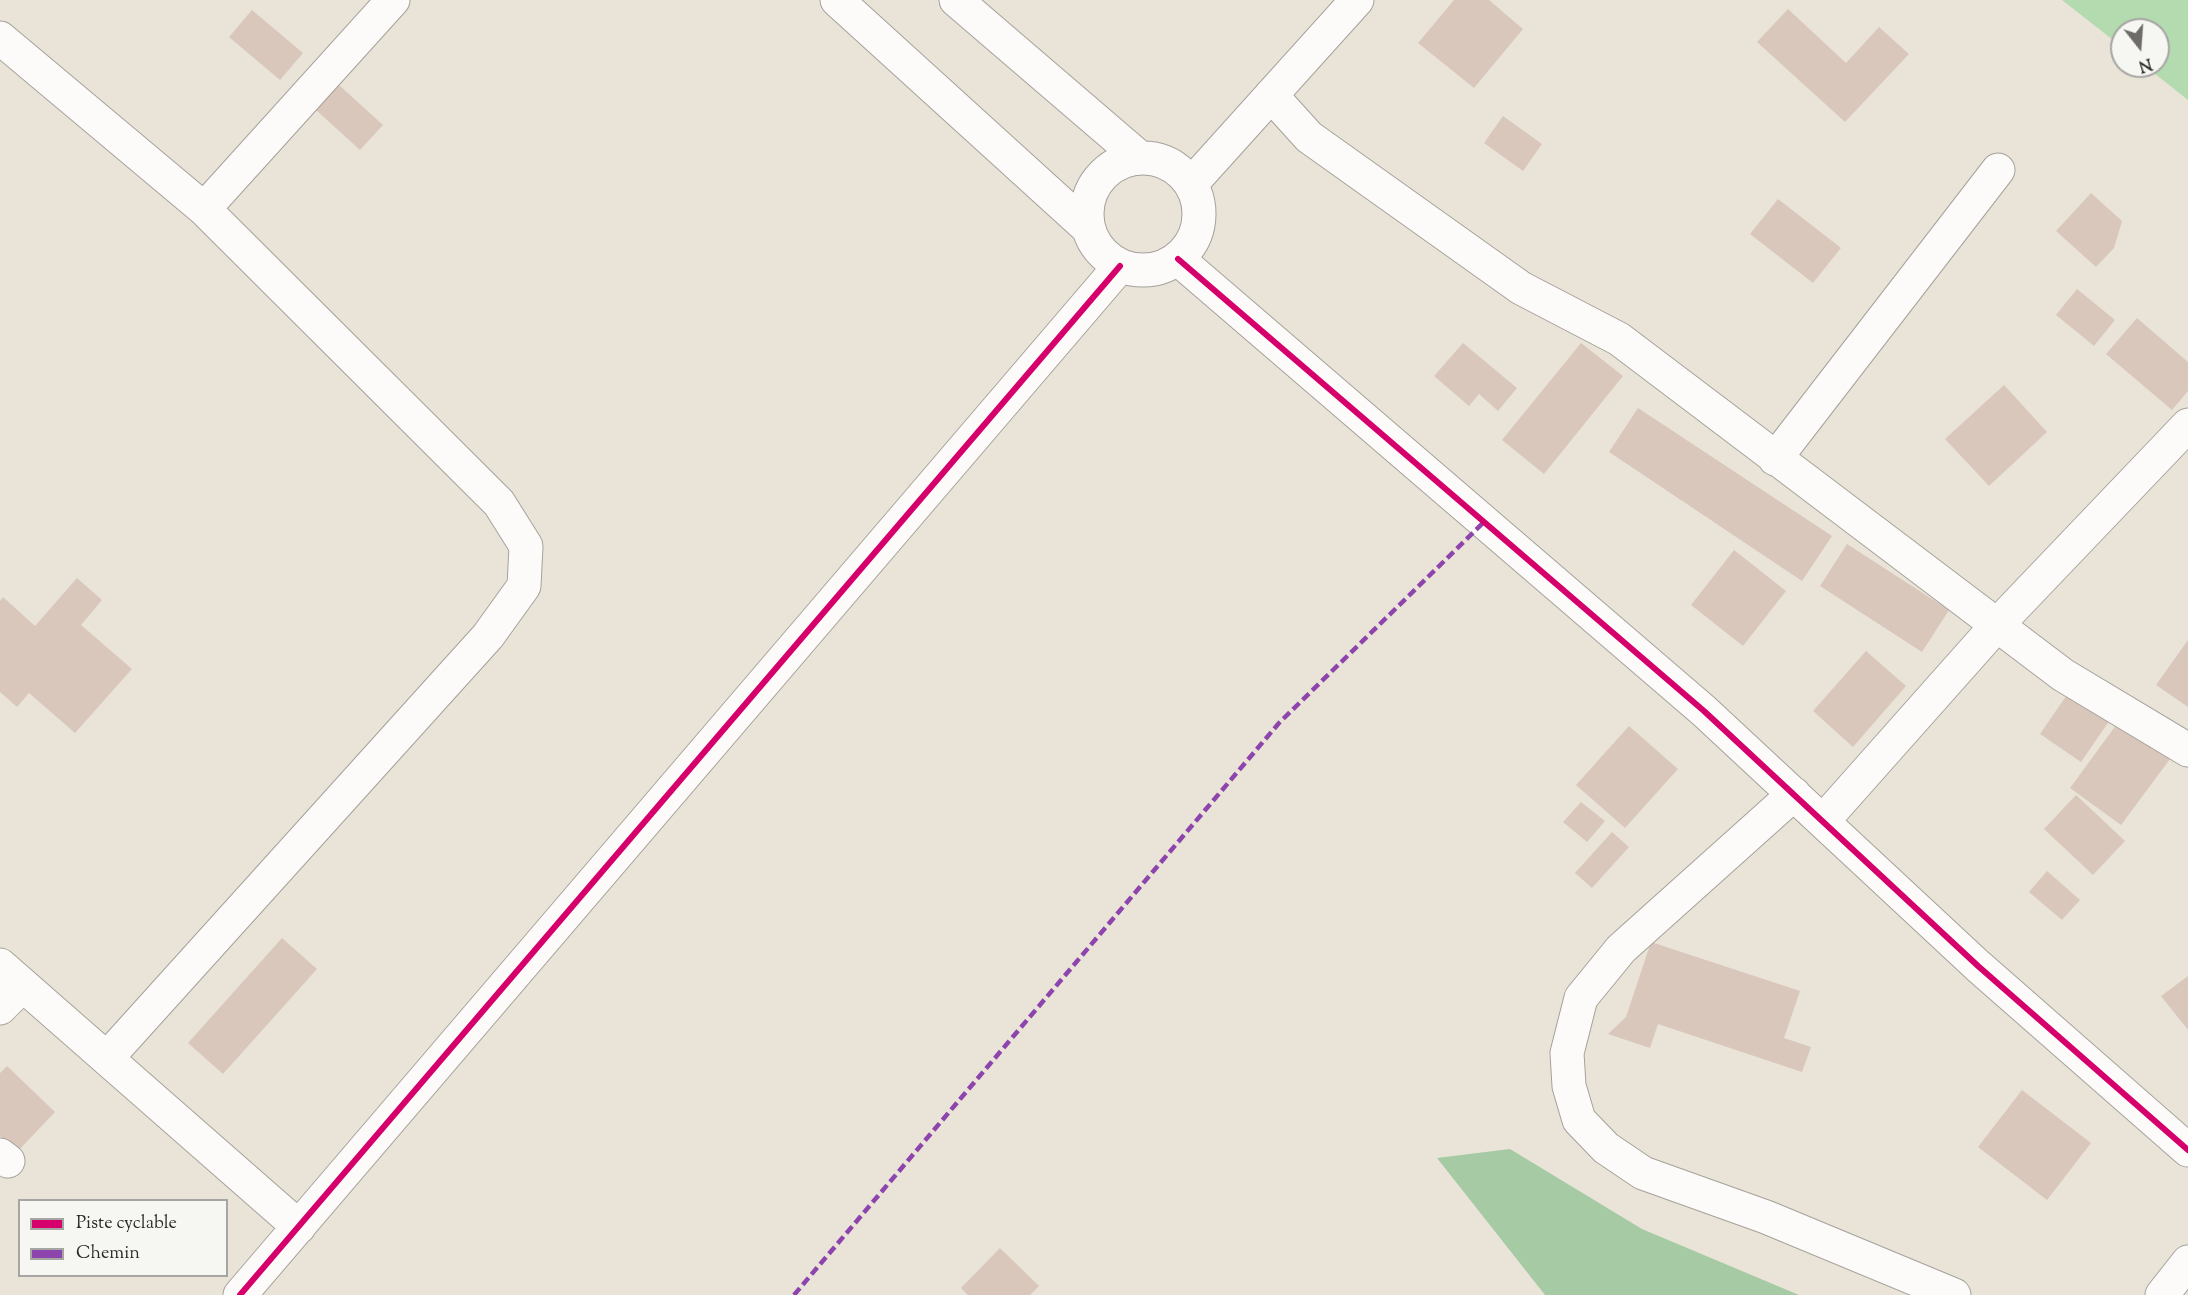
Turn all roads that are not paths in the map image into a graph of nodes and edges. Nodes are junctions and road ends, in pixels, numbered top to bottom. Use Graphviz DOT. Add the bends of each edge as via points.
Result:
graph roads {
  1 [pos="393,0"];
  2 [pos="837,0"];
  3 [pos="956,0"];
  4 [pos="1357,0"];
  5 [pos="0,38"];
  6 [pos="1271,95"];
  7 [pos="1139,157"];
  8 [pos="1998,170"];
  9 [pos="1192,183"];
  10 [pos="204,209"];
  11 [pos="1089,229"];
  12 [pos="1178,259"];
  13 [pos="1120,266"];
  14 [pos="2188,425"];
  15 [pos="1775,459"];
  16 [pos="1997,625"];
  17 [pos="2188,750"];
  18 [pos="1794,794"];
  19 [pos="1823,821"];
  20 [pos="11,974"];
  21 [pos="0,1008"];
  22 [pos="107,1058"];
  23 [pos="2188,1150"];
  24 [pos="299,1227"];
  25 [pos="2188,1262"];
  26 [pos="240,1295"];
  27 [pos="1954,1295"];
  28 [pos="2162,1295"];
  1 -- 10 [label="street"];
  2 -- 11 [label="street"];
  3 -- 7 [label="street"];
  4 -- 6 [label="street"];
  5 -- 10 [label="street"];
  6 -- 9 [label="street"];
  6 -- 15 [label="street" via="1309,137 1521,288 1619,339"];
  7 -- 9 [label="street" via="1169,163"];
  7 -- 11 [label="street" via="1115,165 1096,181 1087,204"];
  8 -- 15 [label="street"];
  9 -- 12 [label="street" via="1201,209 1198,228 1196,237"];
  10 -- 22 [label="street" via="499,503 526,546 524,586 488,636"];
  11 -- 13 [label="street" via="1100,251"];
  12 -- 13 [label="street" via="1160,268 1140,271"];
  12 -- 18 [label="street" via="1704,711"];
  13 -- 24 [label="street"];
  14 -- 16 [label="street"];
  15 -- 16 [label="street"];
  16 -- 17 [label="street" via="2063,675"];
  16 -- 19 [label="street"];
  18 -- 19 [label="street"];
  18 -- 27 [label="street" via="1621,949 1581,998 1567,1053 1569,1086 1578,1120 1606,1148 1643,1173 1766,1217"];
  19 -- 23 [label="street" via="1978,966"];
  20 -- 21 [label="street"];
  20 -- 22 [label="street"];
  22 -- 24 [label="street"];
  24 -- 26 [label="street"];
  25 -- 28 [label="street"];
}
